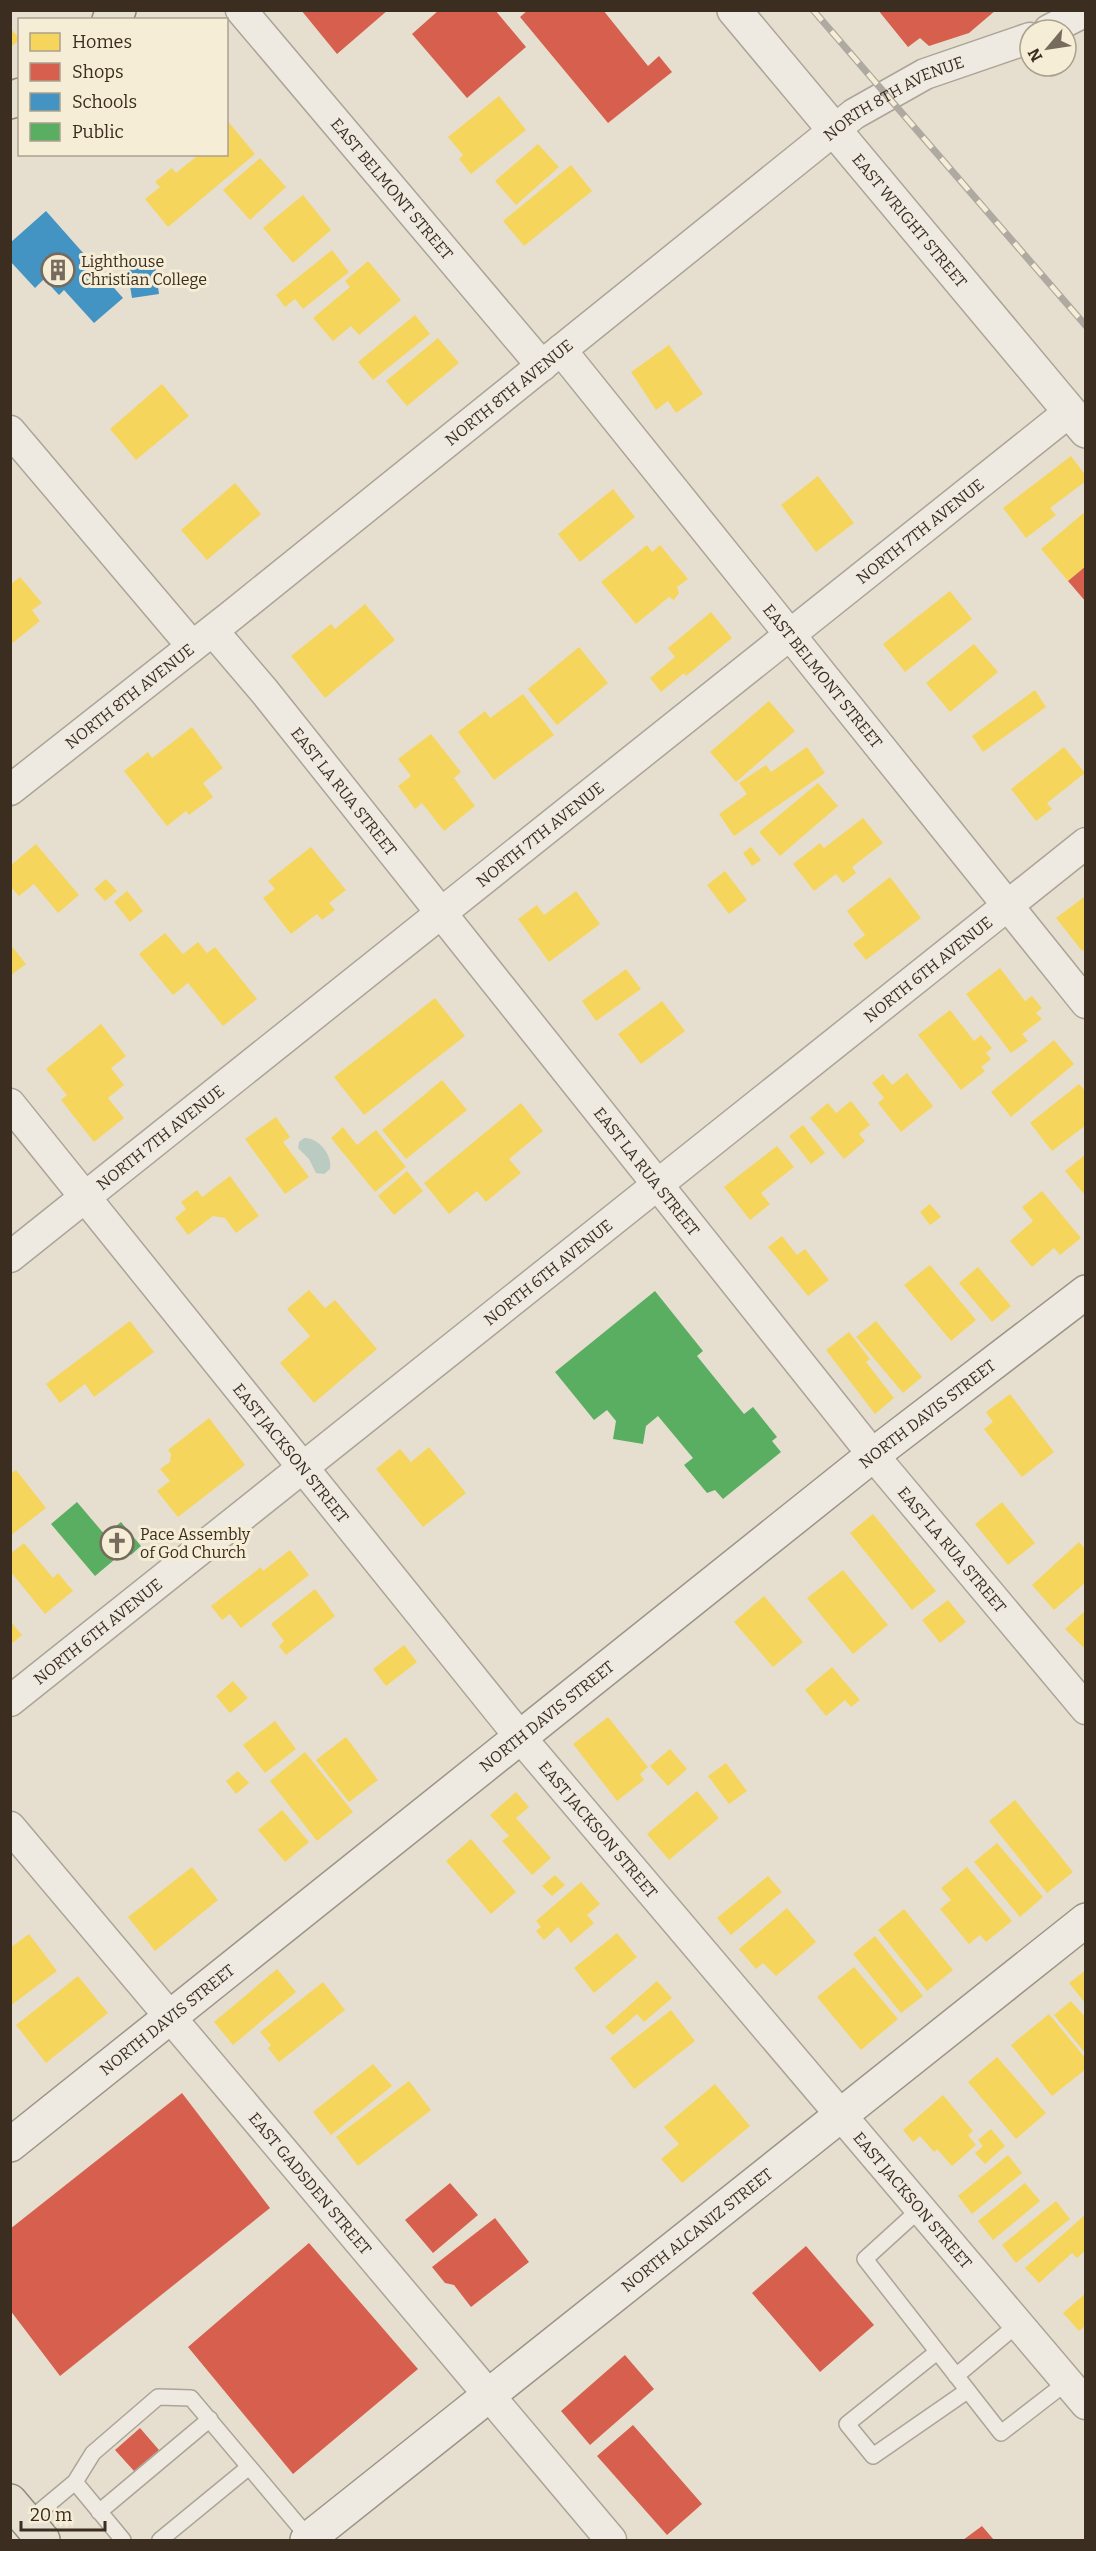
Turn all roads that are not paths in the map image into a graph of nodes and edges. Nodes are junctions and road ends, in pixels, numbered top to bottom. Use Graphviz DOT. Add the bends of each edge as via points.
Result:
graph roads {
  1 [pos="241,10"];
  2 [pos="734,10"];
  3 [pos="1086,11"];
  4 [pos="1072,18"];
  5 [pos="1018,42"];
  6 [pos="834,130"];
  7 [pos="552,358"];
  8 [pos="1077,422"];
  9 [pos="10,430"];
  10 [pos="790,635"];
  11 [pos="202,638"];
  12 [pos="10,790"];
  13 [pos="1086,843"];
  14 [pos="1007,905"];
  15 [pos="442,913"];
  16 [pos="1086,1003"];
  17 [pos="10,1104"];
  18 [pos="657,1185"];
  19 [pos="87,1197"];
  20 [pos="10,1257"];
  21 [pos="1086,1292"];
  22 [pos="873,1455"];
  23 [pos="303,1468"];
  24 [pos="10,1701"];
  25 [pos="1086,1709"];
  26 [pos="520,1737"];
  27 [pos="10,1827"];
  28 [pos="1086,1920"];
  29 [pos="170,2017"];
  30 [pos="841,2115"];
  31 [pos="10,2145"];
  32 [pos="920,2209"];
  33 [pos="1018,2324"];
  34 [pos="937,2352"];
  35 [pos="956,2376"];
  36 [pos="967,2391"];
  37 [pos="1076,2393"];
  38 [pos="489,2395"];
  39 [pos="210,2419"];
  40 [pos="249,2467"];
  41 [pos="75,2482"];
  42 [pos="99,2512"];
  43 [pos="27,2521"];
  44 [pos="308,2540"];
  45 [pos="123,2541"];
  46 [pos="160,2541"];
  47 [pos="611,2541"];
  1 -- 7 [label="street, EAST BELMONT STREET"];
  2 -- 6 [label="main road, EAST WRIGHT STREET"];
  3 -- 4 [label="street"];
  5 -- 6 [label="street, NORTH 8TH AVENUE" via="925,75 854,114"];
  6 -- 7 [label="street, NORTH 8TH AVENUE"];
  6 -- 8 [label="main road, EAST WRIGHT STREET"];
  7 -- 10 [label="street, EAST BELMONT STREET"];
  7 -- 11 [label="street, NORTH 8TH AVENUE"];
  8 -- 10 [label="street, NORTH 7TH AVENUE"];
  9 -- 11 [label="street, EAST LA RUA STREET"];
  10 -- 14 [label="street, EAST BELMONT STREET"];
  10 -- 15 [label="street, NORTH 7TH AVENUE"];
  11 -- 12 [label="street, NORTH 8TH AVENUE"];
  11 -- 15 [label="street, EAST LA RUA STREET"];
  13 -- 14 [label="street, NORTH 6TH AVENUE"];
  14 -- 16 [label="street, EAST BELMONT STREET"];
  14 -- 18 [label="street, NORTH 6TH AVENUE"];
  15 -- 18 [label="street, EAST LA RUA STREET"];
  15 -- 19 [label="street, NORTH 7TH AVENUE"];
  17 -- 19 [label="street, EAST JACKSON STREET"];
  18 -- 22 [label="street, EAST LA RUA STREET"];
  18 -- 23 [label="street, NORTH 6TH AVENUE"];
  19 -- 20 [label="street, NORTH 7TH AVENUE"];
  19 -- 23 [label="street, EAST JACKSON STREET"];
  21 -- 22 [label="main road, NORTH DAVIS STREET"];
  22 -- 25 [label="street, EAST LA RUA STREET"];
  22 -- 26 [label="main road, NORTH DAVIS STREET"];
  23 -- 24 [label="street, NORTH 6TH AVENUE"];
  23 -- 26 [label="street, EAST JACKSON STREET"];
  26 -- 29 [label="main road, NORTH DAVIS STREET"];
  26 -- 30 [label="street, EAST JACKSON STREET"];
  27 -- 29 [label="street, EAST GADSDEN STREET"];
  28 -- 30 [label="main road, NORTH ALCANIZ STREET"];
  29 -- 31 [label="main road, NORTH DAVIS STREET"];
  29 -- 38 [label="street, EAST GADSDEN STREET"];
  30 -- 32 [label="street, EAST JACKSON STREET"];
  30 -- 38 [label="main road, NORTH ALCANIZ STREET"];
  32 -- 33 [label="street, EAST JACKSON STREET"];
  32 -- 34 [label="lane" via="865,2259"];
  33 -- 35 [label="lane"];
  33 -- 37 [label="street, EAST JACKSON STREET"];
  34 -- 35 [label="lane"];
  34 -- 36 [label="lane" via="847,2424 873,2456"];
  35 -- 36 [label="lane"];
  36 -- 37 [label="lane" via="1001,2433"];
  38 -- 44 [label="main road, NORTH ALCANIZ STREET"];
  38 -- 47 [label="street, EAST GADSDEN STREET"];
  39 -- 40 [label="lane"];
  39 -- 41 [label="lane" via="191,2398 158,2397 93,2453"];
  39 -- 42 [label="lane"];
  40 -- 44 [label="lane"];
  40 -- 46 [label="lane"];
  41 -- 42 [label="lane"];
  41 -- 43 [label="lane"];
  42 -- 45 [label="lane"];
}
